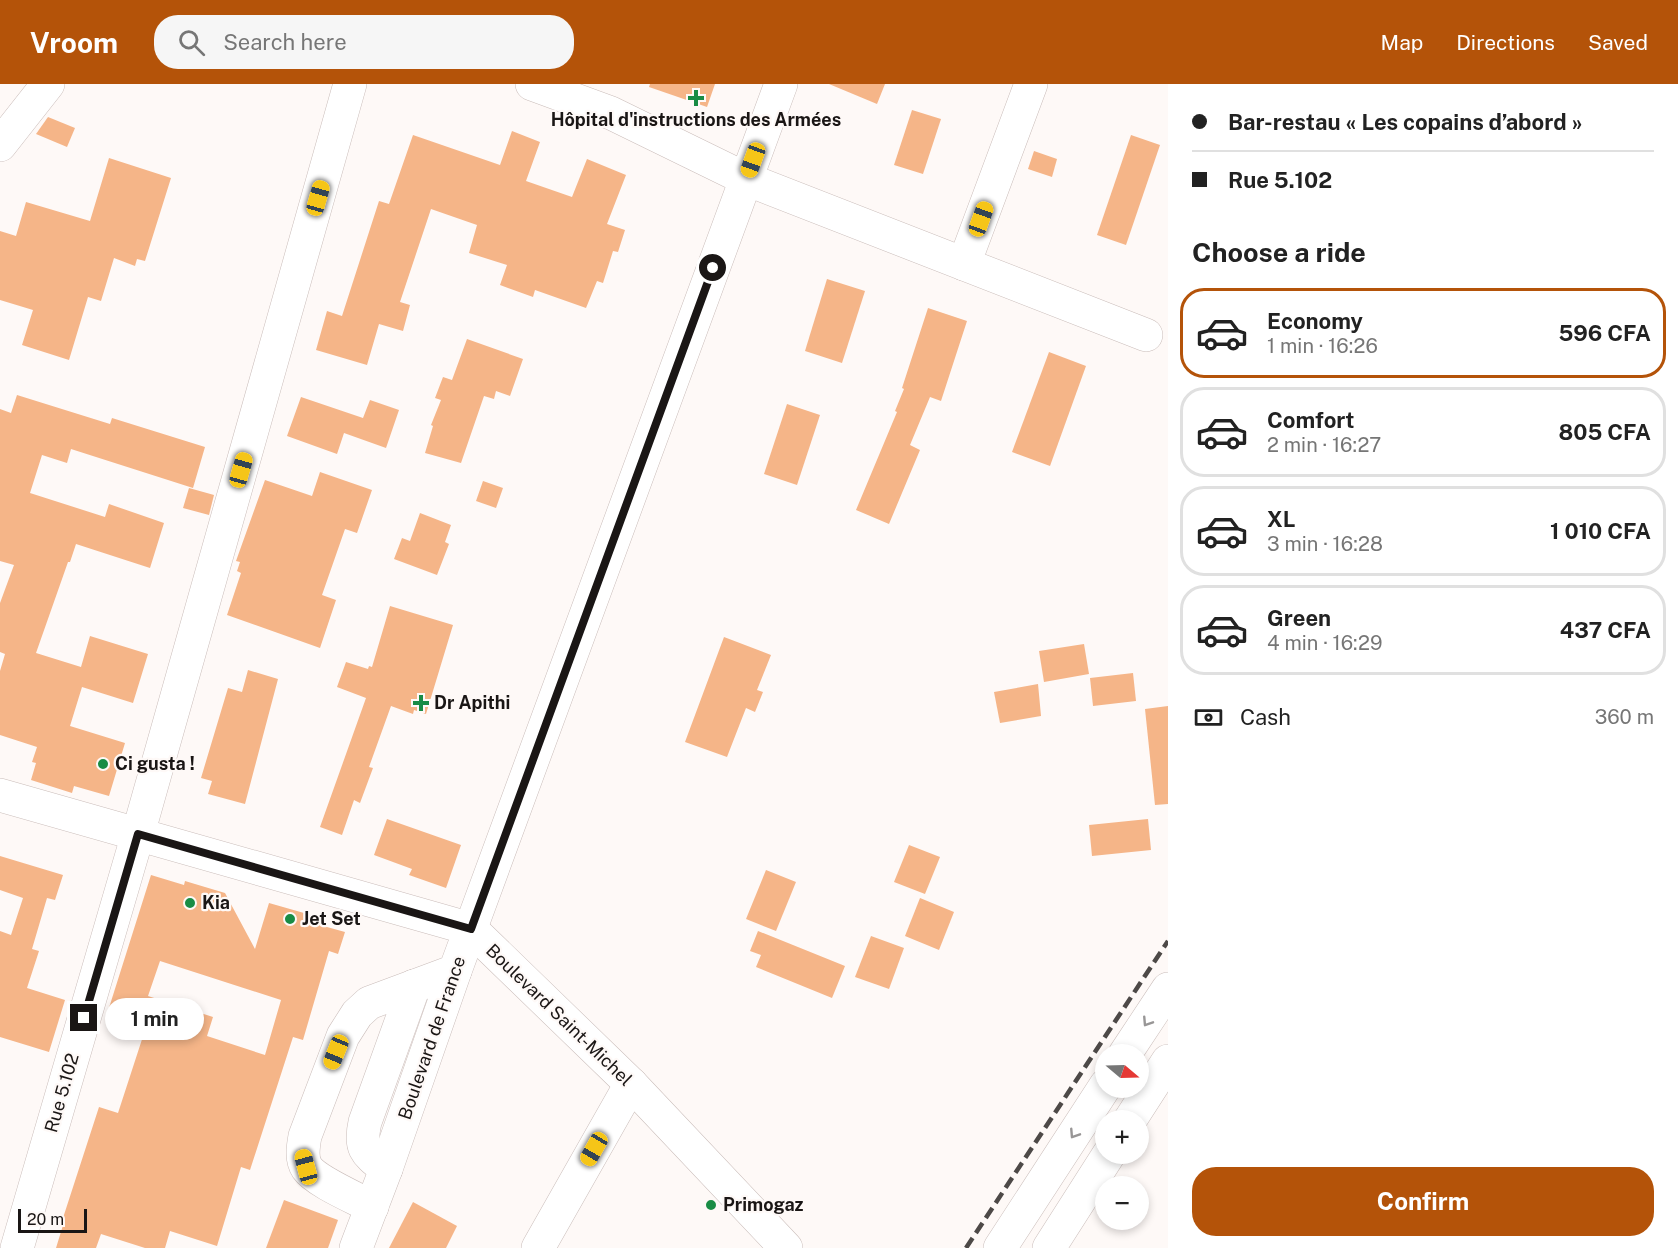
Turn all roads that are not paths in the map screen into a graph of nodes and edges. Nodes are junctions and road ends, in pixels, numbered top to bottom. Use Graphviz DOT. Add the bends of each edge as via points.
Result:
graph roads {
  1 [pos="48,84"];
  2 [pos="350,84"];
  3 [pos="532,84"];
  4 [pos="781,84"];
  5 [pos="1031,84"];
  6 [pos="0,145"];
  7 [pos="746,179"];
  8 [pos="964,264"];
  9 [pos="1146,334"];
  10 [pos="0,795"];
  11 [pos="138,834"];
  12 [pos="471,929"];
  13 [pos="455,971"];
  14 [pos="414,986"];
  15 [pos="1168,989"];
  16 [pos="1132,1044"];
  17 [pos="1168,1060"];
  18 [pos="631,1084"];
  19 [pos="1098,1098"];
  20 [pos="1136,1110"];
  21 [pos="1103,1164"];
  22 [pos="386,1169"];
  23 [pos="372,1207"];
  24 [pos="17,1248"];
  25 [pos="356,1248"];
  26 [pos="538,1248"];
  27 [pos="786,1248"];
  28 [pos="1000,1248"];
  29 [pos="1049,1248"];
  1 -- 6 [label="street"];
  2 -- 11 [label="street, Rue 5.102"];
  3 -- 7 [label="street" via="611,114"];
  4 -- 7 [label="street, Boulevard de France"];
  5 -- 8 [label="street"];
  7 -- 8 [label="street"];
  7 -- 12 [label="street, Boulevard de France"];
  8 -- 9 [label="street"];
  10 -- 11 [label="street, Boulevard Saint-Michel"];
  11 -- 12 [label="street, Boulevard Saint-Michel"];
  11 -- 24 [label="street, Rue 5.102"];
  12 -- 13 [label="street, Boulevard de France"];
  12 -- 18 [label="street, Boulevard Saint-Michel"];
  13 -- 14 [label="street"];
  13 -- 22 [label="street, Boulevard de France"];
  14 -- 22 [label="street" via="362,1136 367,1154"];
  14 -- 23 [label="street" via="369,1003 357,1014 343,1036 305,1136 302,1153 306,1167 316,1177"];
  15 -- 16 [label="street, one-way"];
  17 -- 20 [label="street"];
  18 -- 26 [label="street"];
  18 -- 27 [label="street, Boulevard Saint-Michel"];
  19 -- 28 [label="street, one-way"];
  21 -- 29 [label="street"];
  22 -- 23 [label="street, Boulevard de France"];
  23 -- 25 [label="street, Boulevard de France"];
}
